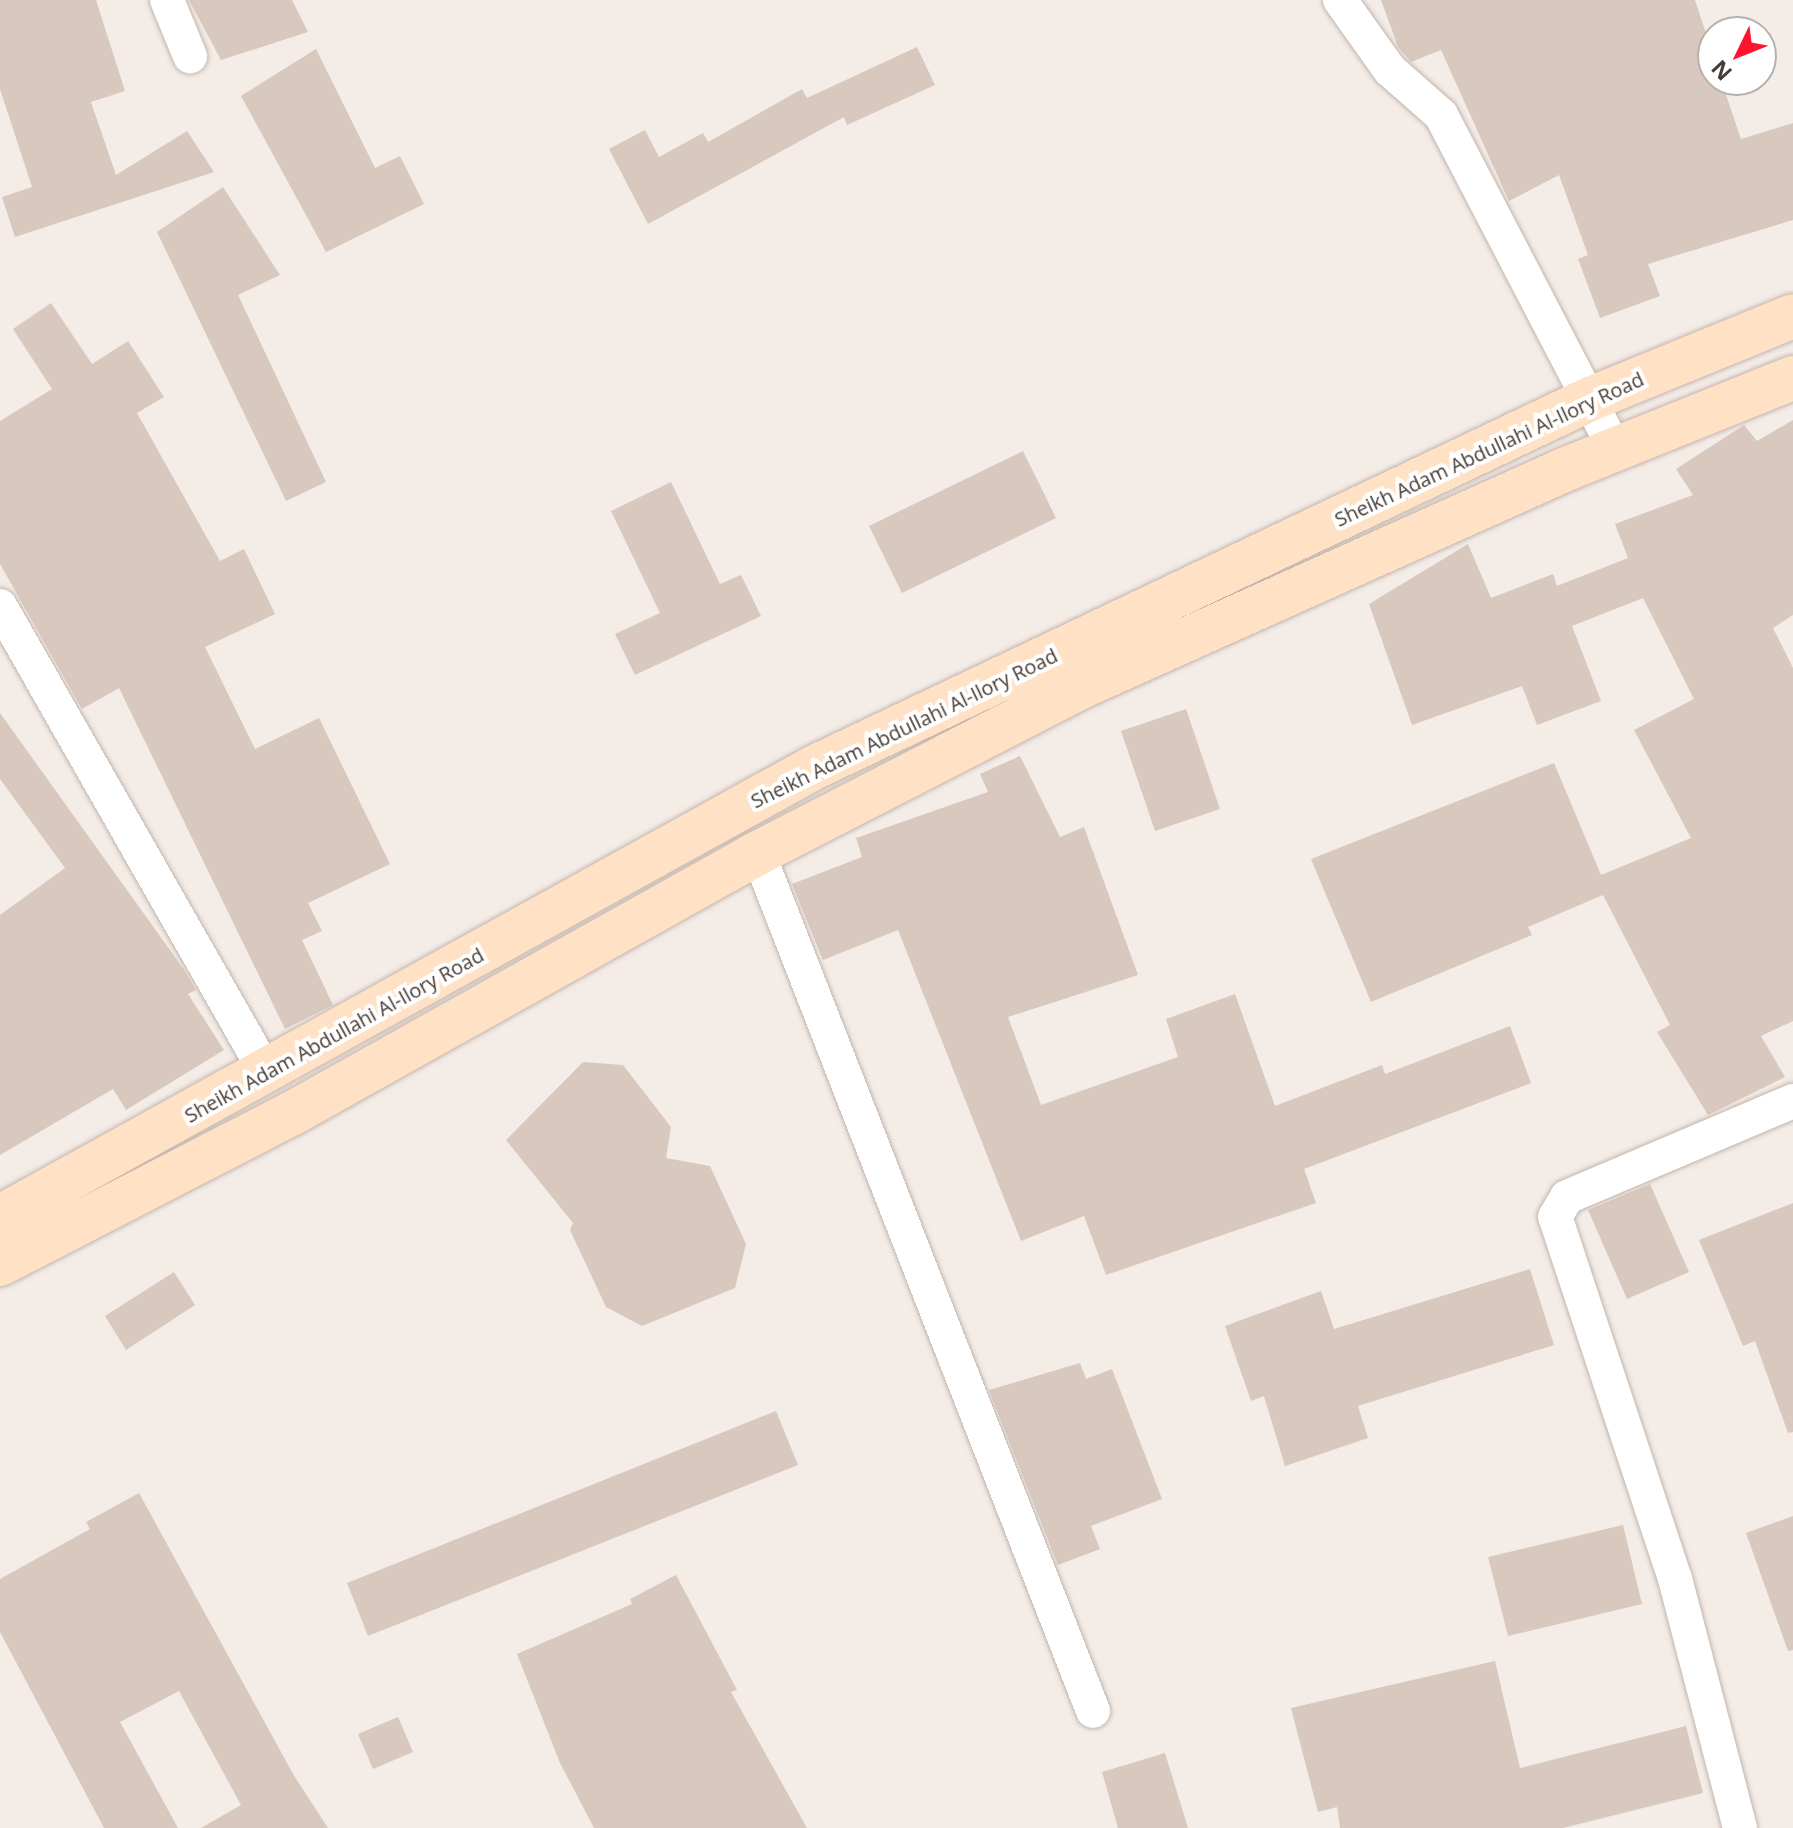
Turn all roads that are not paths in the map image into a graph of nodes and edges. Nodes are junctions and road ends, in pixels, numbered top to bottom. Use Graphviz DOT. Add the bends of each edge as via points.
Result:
graph roads {
  1 [pos="167,0"];
  2 [pos="1340,0"];
  3 [pos="190,56"];
  4 [pos="1793,316"];
  5 [pos="1793,378"];
  6 [pos="1590,399"];
  7 [pos="1615,449"];
  8 [pos="0,606"];
  9 [pos="758,853"];
  10 [pos="267,1074"];
  11 [pos="1793,1101"];
  12 [pos="0,1217"];
  13 [pos="0,1264"];
  14 [pos="1093,1711"];
  15 [pos="1740,1828"];
  1 -- 3 [label="street"];
  2 -- 6 [label="street" via="1390,70 1441,115"];
  4 -- 6 [label="street, Sheikh Adam Abdullahi Al-Ilory Road"];
  5 -- 7 [label="street, Sheikh Adam Abdullahi Al-Ilory Road"];
  6 -- 7 [label="street"];
  6 -- 10 [label="street, Sheikh Adam Abdullahi Al-Ilory Road" via="813,768"];
  7 -- 9 [label="street, Sheikh Adam Abdullahi Al-Ilory Road" via="1085,685"];
  8 -- 10 [label="street"];
  9 -- 13 [label="street, Sheikh Adam Abdullahi Al-Ilory Road" via="291,1114"];
  9 -- 14 [label="street"];
  10 -- 12 [label="street, Sheikh Adam Abdullahi Al-Ilory Road"];
  11 -- 15 [label="street" via="1567,1197 1555,1217 1675,1579"];
}
